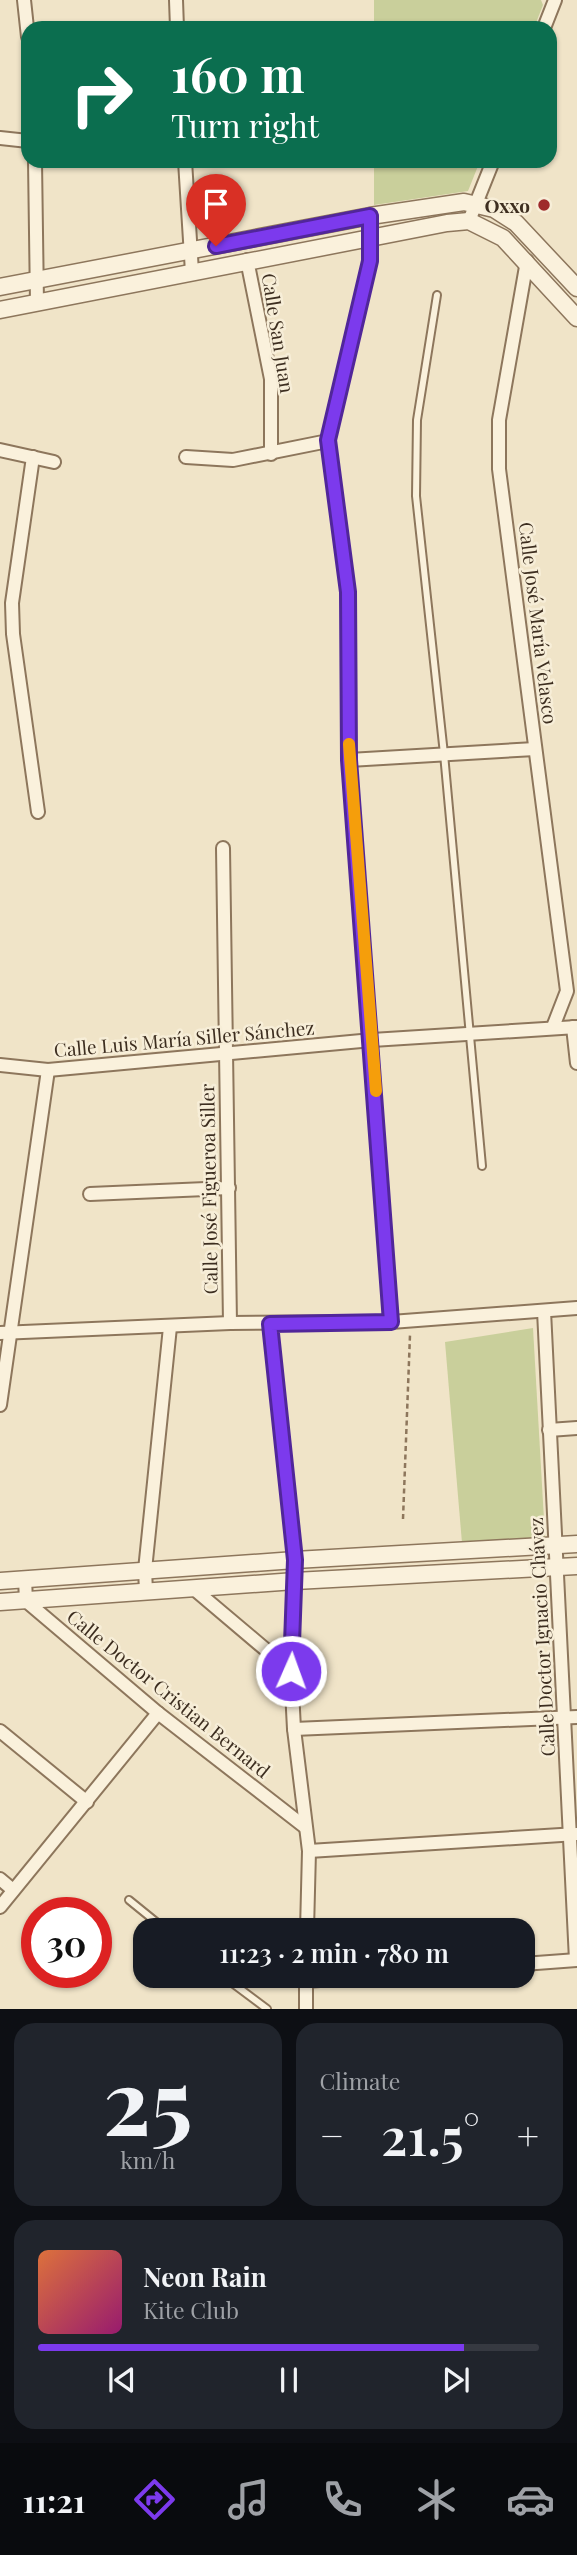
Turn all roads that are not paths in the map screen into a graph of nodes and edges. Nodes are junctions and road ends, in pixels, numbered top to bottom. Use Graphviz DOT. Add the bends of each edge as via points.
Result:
graph roads {
  1 [pos="24,0"];
  2 [pos="176,0"];
  3 [pos="555,0"];
  4 [pos="26,21"];
  5 [pos="177,21"];
  6 [pos="547,21"];
  7 [pos="0,138"];
  8 [pos="21,140"];
  9 [pos="35,168"];
  10 [pos="186,168"];
  11 [pos="490,168"];
  12 [pos="476,204"];
  13 [pos="370,216"];
  14 [pos="469,221"];
  15 [pos="370,238"];
  16 [pos="191,250"];
  17 [pos="247,260"];
  18 [pos="527,261"];
  19 [pos="192,272"];
  20 [pos="35,280"];
  21 [pos="0,287"];
  22 [pos="577,288"];
  23 [pos="437,295"];
  24 [pos="37,303"];
  25 [pos="0,310"];
  26 [pos="577,318"];
  27 [pos="328,440"];
  28 [pos="0,450"];
  29 [pos="271,454"];
  30 [pos="33,457"];
  31 [pos="186,457"];
  32 [pos="54,462"];
  33 [pos="535,749"];
  34 [pos="444,754"];
  35 [pos="349,760"];
  36 [pos="38,812"];
  37 [pos="223,848"];
  38 [pos="567,992"];
  39 [pos="577,1004"];
  40 [pos="553,1027"];
  41 [pos="575,1027"];
  42 [pos="471,1034"];
  43 [pos="372,1040"];
  44 [pos="225,1054"];
  45 [pos="577,1063"];
  46 [pos="0,1065"];
  47 [pos="48,1070"];
  48 [pos="482,1166"];
  49 [pos="229,1188"];
  50 [pos="90,1194"];
  51 [pos="577,1308"];
  52 [pos="544,1311"];
  53 [pos="391,1322"];
  54 [pos="230,1323"];
  55 [pos="270,1324"];
  56 [pos="170,1327"];
  57 [pos="4,1333"];
  58 [pos="0,1405"];
  59 [pos="577,1428"];
  60 [pos="549,1430"];
  61 [pos="577,1544"];
  62 [pos="556,1545"];
  63 [pos="295,1560"];
  64 [pos="577,1566"];
  65 [pos="557,1567"];
  66 [pos="145,1570"];
  67 [pos="25,1579"];
  68 [pos="0,1581"];
  69 [pos="295,1581"];
  70 [pos="194,1589"];
  71 [pos="146,1591"];
  72 [pos="26,1601"];
  73 [pos="0,1602"];
  74 [pos="291,1671"];
  75 [pos="158,1713"];
  76 [pos="571,1717"];
  77 [pos="294,1729"];
  78 [pos="0,1731"];
  79 [pos="87,1802"];
  80 [pos="305,1827"];
  81 [pos="574,1834"];
  82 [pos="309,1851"];
  83 [pos="0,1879"];
  84 [pos="13,1890"];
  85 [pos="129,1900"];
  86 [pos="0,1907"];
  87 [pos="151,1918"];
  88 [pos="307,1918"];
  89 [pos="577,1960"];
  90 [pos="535,1963"];
  91 [pos="239,1988"];
  92 [pos="306,1988"];
  93 [pos="267,2009"];
  94 [pos="306,2009"];
  1 -- 4 [label="street"];
  2 -- 5 [label="street"];
  3 -- 6 [label="street"];
  7 -- 8 [label="street"];
  9 -- 20 [label="street"];
  10 -- 16 [label="street"];
  11 -- 12 [label="street"];
  12 -- 13 [label="street" via="449,202"];
  12 -- 14 [label="street"];
  12 -- 22 [label="street" via="516,223"];
  13 -- 15 [label="street"];
  13 -- 16 [label="street"];
  14 -- 15 [label="street"];
  14 -- 18 [label="street" via="503,238"];
  15 -- 17 [label="street"];
  15 -- 27 [label="street" via="366,281"];
  16 -- 19 [label="street"];
  16 -- 20 [label="street"];
  17 -- 19 [label="street"];
  17 -- 29 [label="street, Calle San Juan" via="271,379"];
  18 -- 26 [label="street"];
  18 -- 33 [label="street, Calle José María Velasco" via="499,420 499,469"];
  19 -- 24 [label="street"];
  20 -- 21 [label="street"];
  20 -- 24 [label="street"];
  23 -- 34 [label="lane" via="417,420 415,469"];
  24 -- 25 [label="street"];
  27 -- 29 [label="street"];
  27 -- 35 [label="street" via="348,592"];
  28 -- 30 [label="street"];
  29 -- 31 [label="street" via="233,460"];
  30 -- 32 [label="street"];
  30 -- 36 [label="street" via="12,603"];
  33 -- 34 [label="street"];
  33 -- 38 [label="street, Calle José María Velasco"];
  34 -- 35 [label="street"];
  34 -- 42 [label="lane"];
  35 -- 43 [label="street"];
  37 -- 44 [label="street, Calle José Figueroa Siller"];
  38 -- 39 [label="street"];
  38 -- 40 [label="street, Calle José María Velasco"];
  40 -- 41 [label="street, Calle Luis María Siller Sánchez"];
  40 -- 42 [label="street, Calle Luis María Siller Sánchez"];
  41 -- 45 [label="street"];
  42 -- 43 [label="street, Calle Luis María Siller Sánchez"];
  42 -- 48 [label="lane"];
  43 -- 44 [label="street, Calle Luis María Siller Sánchez"];
  43 -- 53 [label="street"];
  44 -- 47 [label="street, Calle Luis María Siller Sánchez"];
  44 -- 49 [label="street, Calle José Figueroa Siller"];
  46 -- 47 [label="street, Calle Luis María Siller Sánchez"];
  47 -- 57 [label="street"];
  49 -- 50 [label="street"];
  49 -- 54 [label="street, Calle José Figueroa Siller"];
  51 -- 52 [label="street"];
  52 -- 53 [label="street"];
  52 -- 60 [label="street, Calle Doctor Ignacio Chávez"];
  53 -- 55 [label="street"];
  54 -- 55 [label="street"];
  54 -- 56 [label="street"];
  55 -- 63 [label="street"];
  56 -- 57 [label="street"];
  56 -- 66 [label="street"];
  57 -- 58 [label="street"];
  59 -- 60 [label="street"];
  60 -- 62 [label="street, Calle Doctor Ignacio Chávez"];
  61 -- 62 [label="street"];
  62 -- 63 [label="street"];
  62 -- 65 [label="street, Calle Doctor Ignacio Chávez"];
  63 -- 66 [label="street"];
  63 -- 69 [label="street"];
  64 -- 65 [label="street"];
  65 -- 69 [label="street"];
  65 -- 76 [label="street, Calle Doctor Ignacio Chávez"];
  66 -- 67 [label="street"];
  66 -- 71 [label="street"];
  67 -- 68 [label="street"];
  67 -- 72 [label="street"];
  69 -- 70 [label="street"];
  69 -- 74 [label="street"];
  70 -- 71 [label="street"];
  70 -- 74 [label="street"];
  71 -- 72 [label="street"];
  72 -- 73 [label="street"];
  72 -- 75 [label="street, Calle Doctor Cristian Bernard"];
  74 -- 77 [label="street"];
  75 -- 79 [label="street"];
  75 -- 80 [label="street, Calle Doctor Cristian Bernard"];
  76 -- 77 [label="street"];
  76 -- 81 [label="street, Calle Doctor Ignacio Chávez"];
  77 -- 80 [label="street"];
  78 -- 79 [label="street"];
  79 -- 84 [label="street"];
  80 -- 82 [label="street"];
  81 -- 82 [label="street"];
  81 -- 89 [label="street, Calle Doctor Ignacio Chávez"];
  82 -- 88 [label="street"];
  83 -- 84 [label="street"];
  84 -- 86 [label="street"];
  85 -- 87 [label="lane"];
  89 -- 90 [label="street"];
  91 -- 93 [label="lane"];
  92 -- 94 [label="street"];
}
